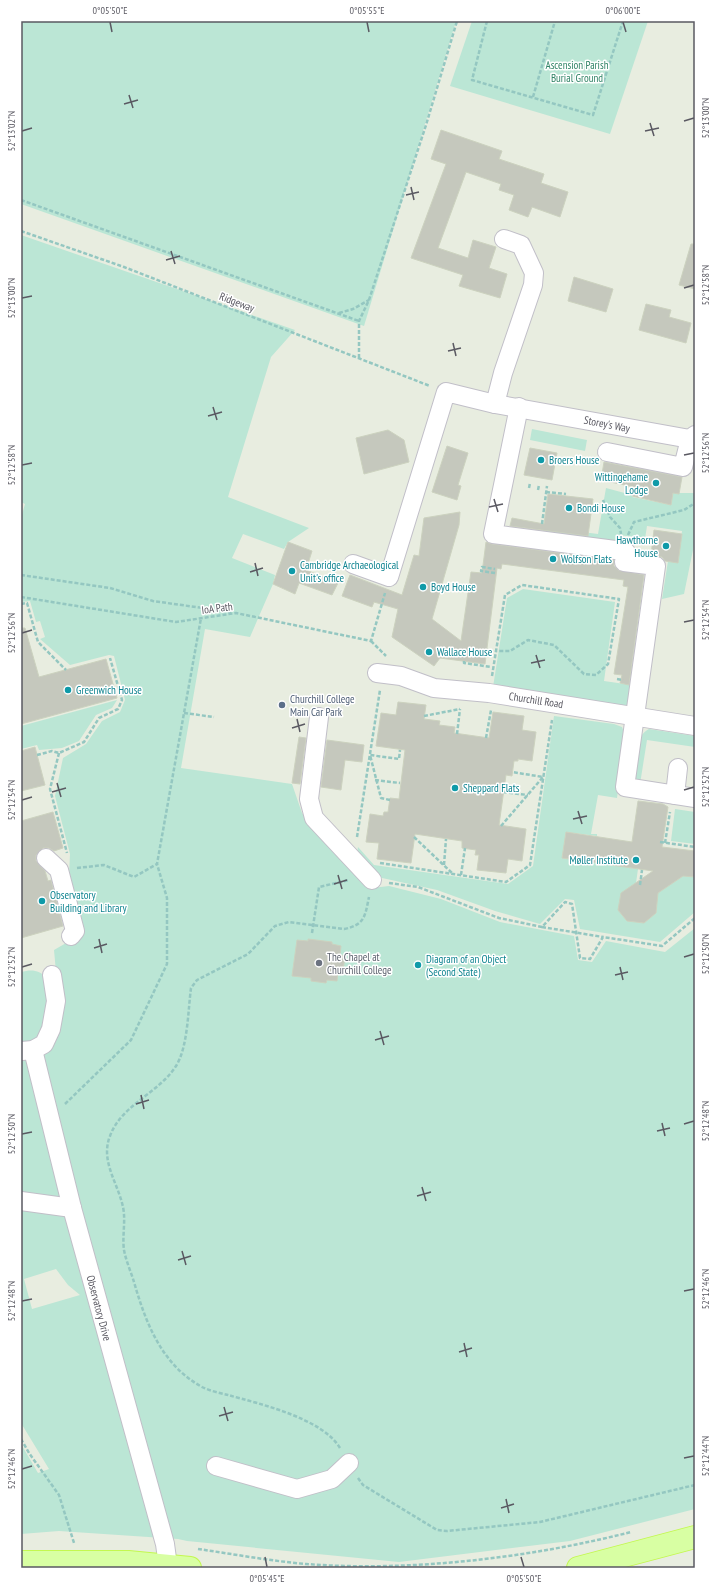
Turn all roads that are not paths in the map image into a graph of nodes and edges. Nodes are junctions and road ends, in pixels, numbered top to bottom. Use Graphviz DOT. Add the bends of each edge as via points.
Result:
graph roads {
  1 [pos="504,239"];
  2 [pos="495,404"];
  3 [pos="519,407"];
  4 [pos="652,432"];
  5 [pos="692,437"];
  6 [pos="607,452"];
  7 [pos="646,460"];
  8 [pos="353,564"];
  9 [pos="377,673"];
  10 [pos="633,716"];
  11 [pos="319,717"];
  12 [pos="695,726"];
  13 [pos="678,768"];
  14 [pos="695,798"];
  15 [pos="673,800"];
  16 [pos="46,858"];
  17 [pos="374,871"];
  18 [pos="71,936"];
  19 [pos="52,975"];
  20 [pos="27,1050"];
  21 [pos="21,1201"];
  22 [pos="72,1208"];
  23 [pos="349,1463"];
  24 [pos="216,1466"];
  25 [pos="695,1537"];
  26 [pos="21,1562"];
  27 [pos="168,1566"];
  28 [pos="190,1568"];
  29 [pos="578,1568"];
  1 -- 2 [label="street" via="522,245 534,273 533,285"];
  2 -- 3 [label="street, Storey's Way"];
  2 -- 8 [label="street, Storey's Way" via="446,392 389,577"];
  3 -- 4 [label="street, Storey's Way"];
  3 -- 10 [label="street" via="493,534 624,548 624,562 656,566"];
  4 -- 5 [label="street, Storey's Way"];
  4 -- 7 [label="street"];
  5 -- 7 [label="street" via="683,467"];
  6 -- 7 [label="street"];
  9 -- 10 [label="street, Churchill Road" via="401,676 434,688 490,699 555,703"];
  10 -- 12 [label="street, Churchill Road"];
  10 -- 15 [label="street" via="624,793"];
  11 -- 17 [label="street" via="309,799 314,818 353,861"];
  13 -- 15 [label="street"];
  14 -- 15 [label="street"];
  16 -- 18 [label="street" via="59,870 75,931"];
  19 -- 20 [label="street" via="56,1001 51,1029 44,1044"];
  20 -- 22 [label="street, Observatory Drive" via="51,1118"];
  21 -- 22 [label="street"];
  22 -- 27 [label="street, Observatory Drive" via="165,1544"];
  23 -- 24 [label="street" via="332,1479 297,1489"];
  25 -- 29 [label="main road"];
  26 -- 27 [label="main road" via="128,1562"];
  27 -- 28 [label="main road"];
}
